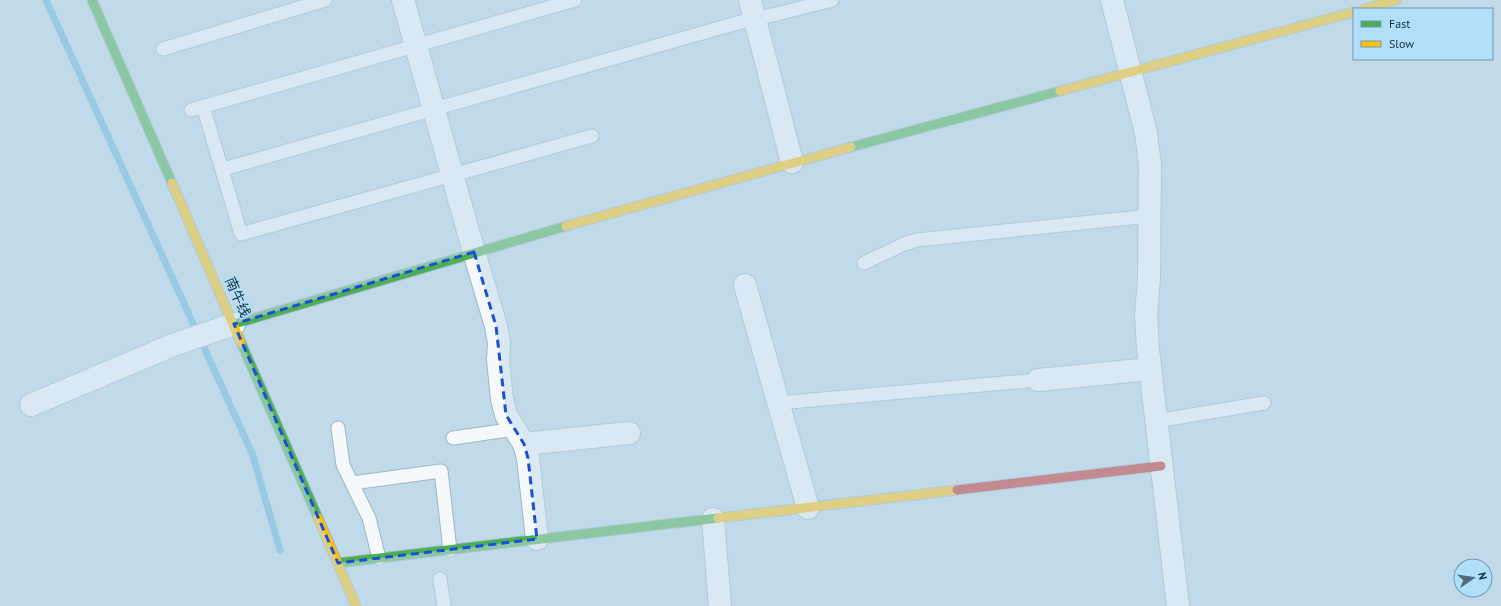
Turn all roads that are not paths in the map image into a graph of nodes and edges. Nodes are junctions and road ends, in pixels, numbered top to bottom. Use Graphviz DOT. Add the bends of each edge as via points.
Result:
graph roads {
  1 [pos="92,0"];
  2 [pos="325,0"];
  3 [pos="403,0"];
  4 [pos="575,0"];
  5 [pos="832,0"];
  6 [pos="1112,0"];
  7 [pos="1396,0"];
  8 [pos="1368,8"];
  9 [pos="753,9"];
  10 [pos="1353,12"];
  11 [pos="416,46"];
  12 [pos="163,49"];
  13 [pos="1131,72"];
  14 [pos="203,106"];
  15 [pos="434,109"];
  16 [pos="191,110"];
  17 [pos="592,136"];
  18 [pos="792,162"];
  19 [pos="223,169"];
  20 [pos="452,175"];
  21 [pos="1150,216"];
  22 [pos="474,252"];
  23 [pos="864,263"];
  24 [pos="745,285"];
  25 [pos="234,324"];
  26 [pos="1150,368"];
  27 [pos="1038,380"];
  28 [pos="778,403"];
  29 [pos="1264,403"];
  30 [pos="31,405"];
  31 [pos="1156,421"];
  32 [pos="338,428"];
  33 [pos="629,433"];
  34 [pos="519,437"];
  35 [pos="453,438"];
  36 [pos="1160,466"];
  37 [pos="352,483"];
  38 [pos="808,508"];
  39 [pos="713,519"];
  40 [pos="537,539"];
  41 [pos="450,550"];
  42 [pos="379,558"];
  43 [pos="338,563"];
  44 [pos="440,579"];
  45 [pos="356,606"];
  46 [pos="444,606"];
  47 [pos="720,606"];
  48 [pos="1178,606"];
  1 -- 25 [label="street, 南牛线"];
  2 -- 12 [label="lane"];
  3 -- 11 [label="street"];
  4 -- 11 [label="lane"];
  5 -- 9 [label="lane" via="773,15"];
  6 -- 13 [label="street"];
  7 -- 8 [label="street"];
  9 -- 15 [label="lane"];
  9 -- 18 [label="street"];
  10 -- 13 [label="street"];
  11 -- 14 [label="lane"];
  11 -- 15 [label="street"];
  13 -- 18 [label="street"];
  13 -- 21 [label="street" via="1146,133 1150,165"];
  14 -- 16 [label="lane"];
  14 -- 19 [label="lane"];
  15 -- 19 [label="lane"];
  15 -- 20 [label="street"];
  17 -- 20 [label="lane"];
  18 -- 22 [label="street"];
  19 -- 20 [label="lane" via="241,234"];
  20 -- 22 [label="street"];
  21 -- 23 [label="lane" via="917,240"];
  21 -- 26 [label="street" via="1146,315"];
  22 -- 25 [label="street"];
  22 -- 34 [label="street" via="496,326 502,399 506,415"];
  24 -- 28 [label="street"];
  25 -- 30 [label="street" via="184,341"];
  25 -- 43 [label="street, 南牛线"];
  26 -- 27 [label="street"];
  26 -- 31 [label="street"];
  27 -- 28 [label="lane"];
  28 -- 38 [label="street"];
  29 -- 31 [label="lane"];
  31 -- 36 [label="street"];
  32 -- 37 [label="lane" via="343,465"];
  33 -- 34 [label="street"];
  34 -- 35 [label="lane"];
  34 -- 40 [label="street" via="528,458"];
  36 -- 38 [label="street"];
  36 -- 48 [label="street"];
  37 -- 41 [label="lane" via="441,471"];
  37 -- 42 [label="lane" via="369,518"];
  38 -- 39 [label="street"];
  39 -- 40 [label="street"];
  39 -- 47 [label="street"];
  40 -- 41 [label="street"];
  41 -- 42 [label="street"];
  42 -- 43 [label="street"];
  43 -- 45 [label="street, 南牛线"];
  44 -- 46 [label="lane"];
}
